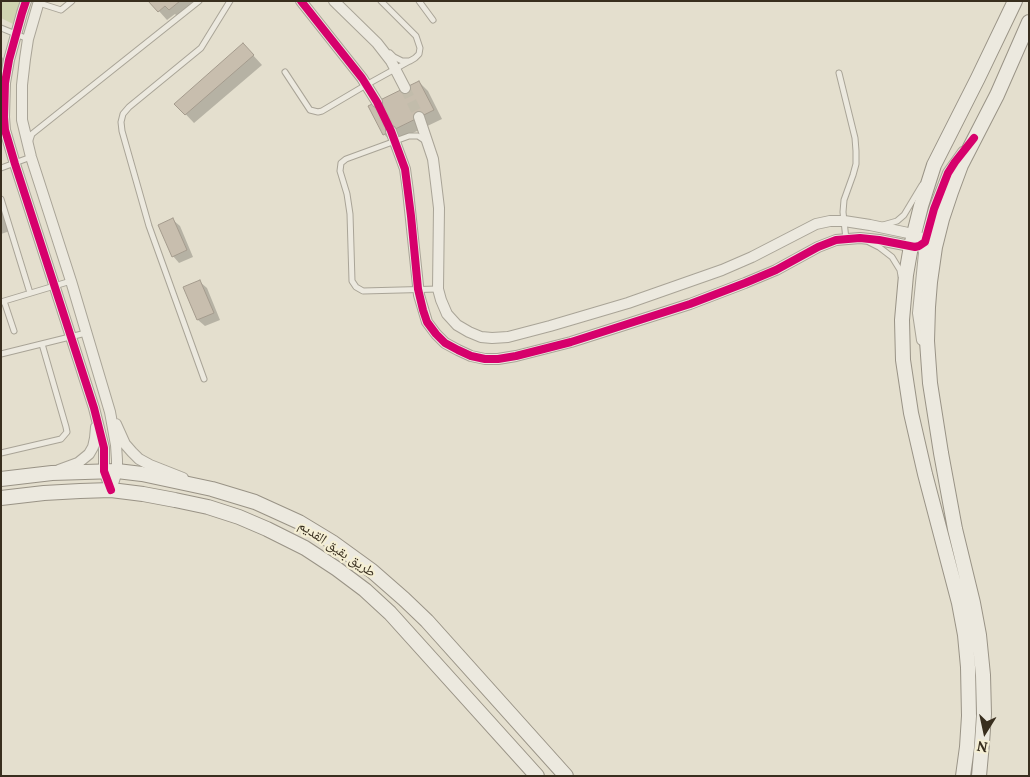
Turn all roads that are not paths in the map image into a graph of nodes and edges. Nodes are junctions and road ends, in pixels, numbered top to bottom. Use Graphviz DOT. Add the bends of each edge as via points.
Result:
graph roads {
  1 [pos="26,1"];
  2 [pos="72,1"];
  3 [pos="199,1"];
  4 [pos="230,1"];
  5 [pos="301,1"];
  6 [pos="334,1"];
  7 [pos="381,1"];
  8 [pos="420,1"];
  9 [pos="1015,1"];
  10 [pos="38,2"];
  11 [pos="433,20"];
  12 [pos="1029,22"];
  13 [pos="1,28"];
  14 [pos="16,34"];
  15 [pos="28,40"];
  16 [pos="377,44"];
  17 [pos="416,58"];
  18 [pos="395,70"];
  19 [pos="285,72"];
  20 [pos="840,73"];
  21 [pos="366,85"];
  22 [pos="405,88"];
  23 [pos="377,102"];
  24 [pos="419,117"];
  25 [pos="392,131"];
  26 [pos="974,138"];
  27 [pos="396,141"];
  28 [pos="428,144"];
  29 [pos="30,152"];
  30 [pos="15,164"];
  31 [pos="934,165"];
  32 [pos="1,168"];
  33 [pos="1,199"];
  34 [pos="844,221"];
  35 [pos="870,226"];
  36 [pos="846,238"];
  37 [pos="860,238"];
  38 [pos="916,241"];
  39 [pos="71,281"];
  40 [pos="54,286"];
  41 [pos="438,288"];
  42 [pos="418,289"];
  43 [pos="30,293"];
  44 [pos="3,301"];
  45 [pos="902,320"];
  46 [pos="14,331"];
  47 [pos="86,333"];
  48 [pos="71,337"];
  49 [pos="42,344"];
  50 [pos="1,354"];
  51 [pos="204,380"];
  52 [pos="930,383"];
  53 [pos="94,408"];
  54 [pos="110,412"];
  55 [pos="1,453"];
  56 [pos="111,471"];
  57 [pos="52,473"];
  58 [pos="1,479"];
  59 [pos="212,489"];
  60 [pos="111,490"];
  61 [pos="1,498"];
  62 [pos="537,776"];
  63 [pos="566,776"];
  64 [pos="963,776"];
  65 [pos="979,776"];
  1 -- 14 [label="street"];
  2 -- 10 [label="lane" via="61,10"];
  3 -- 29 [label="lane" via="32,134"];
  4 -- 51 [label="lane" via="201,48 129,108 121,122 149,226"];
  5 -- 21 [label="street"];
  6 -- 16 [label="street"];
  7 -- 17 [label="lane" via="416,36 420,48"];
  8 -- 11 [label="lane"];
  9 -- 31 [label="main road"];
  10 -- 15 [label="street"];
  12 -- 26 [label="main road"];
  13 -- 14 [label="lane"];
  14 -- 15 [label="lane"];
  14 -- 30 [label="street" via="5,83 4,117"];
  15 -- 29 [label="street" via="21,106"];
  16 -- 17 [label="lane" via="402,61"];
  16 -- 18 [label="street"];
  17 -- 18 [label="lane"];
  18 -- 21 [label="lane"];
  18 -- 22 [label="street"];
  19 -- 21 [label="lane" via="310,110 314,111 322,112"];
  20 -- 34 [label="lane" via="856,151 856,164 844,200"];
  21 -- 23 [label="street"];
  24 -- 28 [label="street"];
  25 -- 27 [label="street"];
  26 -- 38 [label="street" via="948,173 927,236"];
  26 -- 52 [label="main road" via="951,192 935,247 928,307"];
  27 -- 28 [label="lane" via="418,136"];
  27 -- 42 [label="street" via="405,169"];
  27 -- 42 [label="lane" via="341,163 350,214 352,281 363,291"];
  28 -- 41 [label="street" via="439,208"];
  29 -- 30 [label="lane"];
  29 -- 39 [label="street"];
  30 -- 32 [label="lane"];
  30 -- 40 [label="street"];
  31 -- 35 [label="lane" via="904,215 888,224"];
  31 -- 38 [label="main road" via="921,206"];
  33 -- 43 [label="lane"];
  34 -- 35 [label="street"];
  34 -- 36 [label="lane"];
  34 -- 41 [label="street" via="816,224 752,257 686,284 508,337 481,336 457,325 447,314"];
  35 -- 38 [label="street"];
  36 -- 37 [label="street"];
  36 -- 42 [label="street" via="818,247 768,273 690,304 571,342 498,359 471,356 445,343 427,322"];
  37 -- 38 [label="street"];
  37 -- 45 [label="lane" via="892,257 900,270"];
  38 -- 45 [label="main road" via="906,275"];
  38 -- 52 [label="street" via="924,253 918,313"];
  39 -- 40 [label="lane"];
  39 -- 47 [label="street"];
  40 -- 43 [label="lane"];
  40 -- 48 [label="street"];
  41 -- 42 [label="lane"];
  43 -- 44 [label="lane"];
  44 -- 46 [label="lane"];
  45 -- 64 [label="main road" via="903,360 911,413 965,635 969,716"];
  47 -- 48 [label="lane"];
  47 -- 54 [label="street"];
  48 -- 49 [label="lane"];
  48 -- 53 [label="street"];
  49 -- 50 [label="lane"];
  49 -- 55 [label="lane" via="66,432 61,439"];
  52 -- 65 [label="main road" via="952,510 979,635 984,714"];
  53 -- 56 [label="street"];
  53 -- 57 [label="street" via="96,438 89,454 78,463"];
  54 -- 56 [label="street" via="116,445"];
  54 -- 59 [label="street" via="125,444 139,459"];
  56 -- 57 [label="main road, طريق بقيق القديم"];
  56 -- 59 [label="main road, طريق بقيق القديم"];
  56 -- 60 [label="street"];
  57 -- 58 [label="main road, طريق بقيق القديم"];
  59 -- 63 [label="main road, طريق بقيق القديم" via="255,502 299,522 372,571 427,621"];
  60 -- 61 [label="main road, طريق بقيق القديم"];
  60 -- 62 [label="main road, طريق بقيق القديم" via="175,500 239,517 305,548 365,590 390,613"];
}
